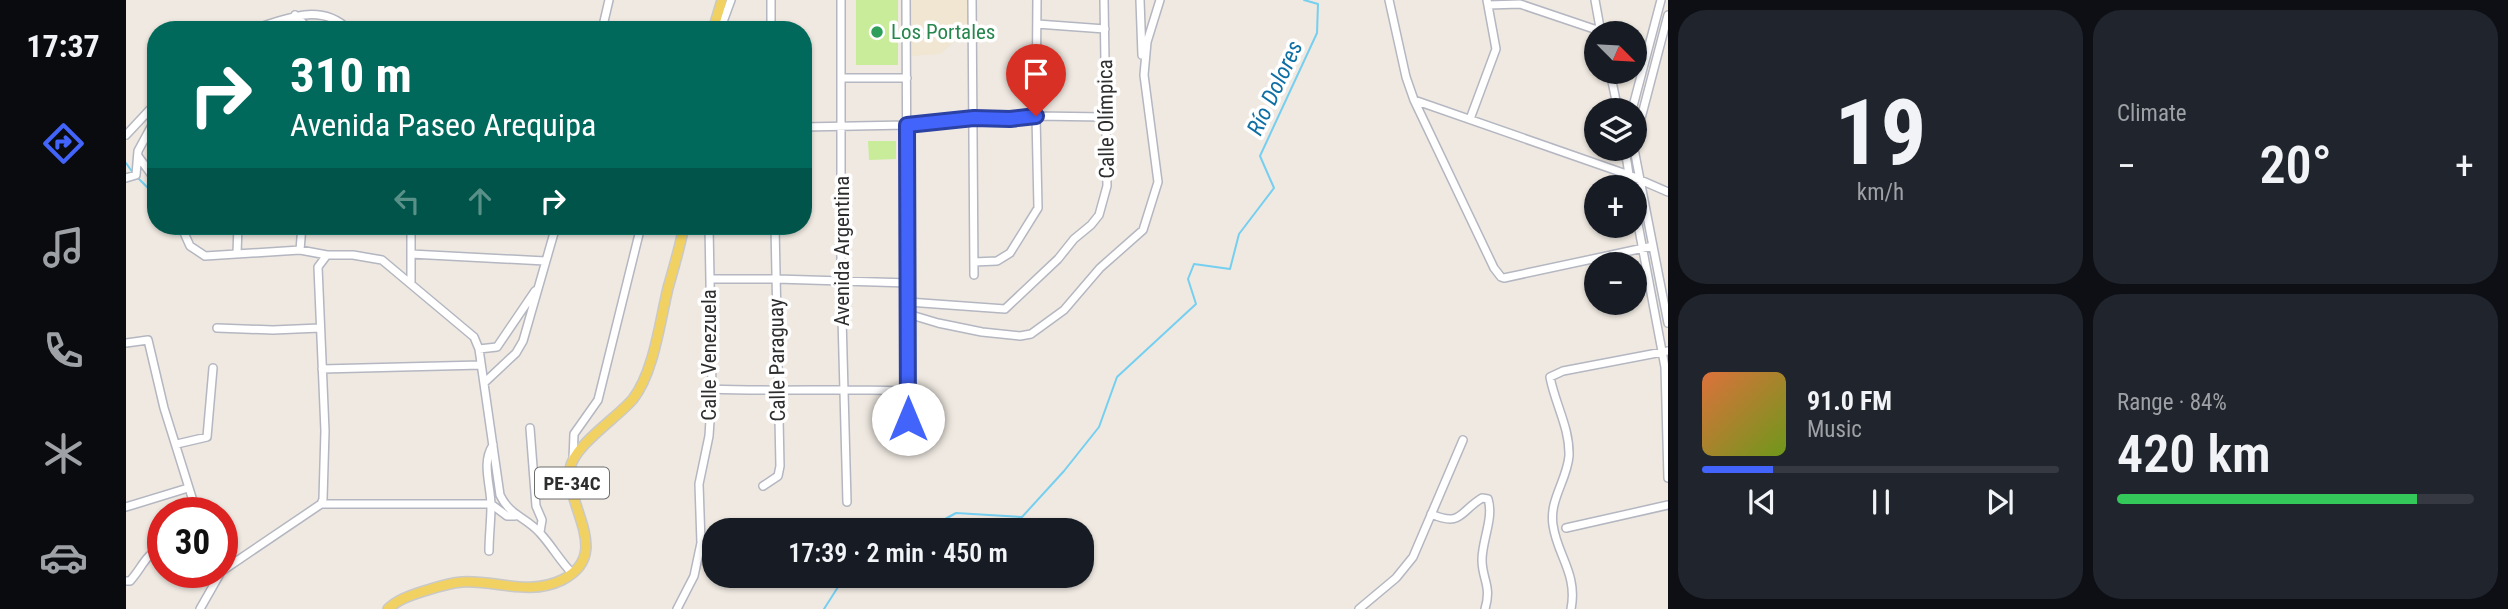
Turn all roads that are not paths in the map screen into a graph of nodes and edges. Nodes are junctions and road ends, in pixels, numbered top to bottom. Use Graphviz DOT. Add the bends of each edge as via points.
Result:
graph roads {
  1 [pos="609,0"];
  2 [pos="722,0"];
  3 [pos="731,0"];
  4 [pos="771,0"];
  5 [pos="841,0"];
  6 [pos="906,0"];
  7 [pos="972,0"];
  8 [pos="1037,0"];
  9 [pos="1104,0"];
  10 [pos="1140,0"];
  11 [pos="1160,0"];
  12 [pos="1389,0"];
  13 [pos="1595,0"];
  14 [pos="1661,0"];
  15 [pos="1487,3"];
  16 [pos="295,15"];
  17 [pos="1668,15"];
  18 [pos="277,21"];
  19 [pos="301,21"];
  20 [pos="335,21"];
  21 [pos="604,21"];
  22 [pos="718,21"];
  23 [pos="720,21"];
  24 [pos="771,21"];
  25 [pos="1599,21"];
  26 [pos="1037,24"];
  27 [pos="1584,25"];
  28 [pos="1105,29"];
  29 [pos="1648,50"];
  30 [pos="1658,54"];
  31 [pos="1668,58"];
  32 [pos="1144,75"];
  33 [pos="842,78"];
  34 [pos="907,78"];
  35 [pos="1635,98"];
  36 [pos="1647,98"];
  37 [pos="1414,100"];
  38 [pos="147,113"];
  39 [pos="1036,116"];
  40 [pos="1105,117"];
  41 [pos="974,118"];
  42 [pos="1470,118"];
  43 [pos="907,125"];
  44 [pos="842,126"];
  45 [pos="812,127"];
  46 [pos="147,134"];
  47 [pos="126,135"];
  48 [pos="138,156"];
  49 [pos="1627,161"];
  50 [pos="147,168"];
  51 [pos="1629,175"];
  52 [pos="126,178"];
  53 [pos="1647,184"];
  54 [pos="1668,192"];
  55 [pos="1647,216"];
  56 [pos="185,235"];
  57 [pos="238,235"];
  58 [pos="301,235"];
  59 [pos="411,235"];
  60 [pos="553,235"];
  61 [pos="640,235"];
  62 [pos="682,235"];
  63 [pos="709,235"];
  64 [pos="775,235"];
  65 [pos="1641,238"];
  66 [pos="1653,246"];
  67 [pos="1643,248"];
  68 [pos="300,250"];
  69 [pos="237,253"];
  70 [pos="411,254"];
  71 [pos="327,255"];
  72 [pos="545,261"];
  73 [pos="974,262"];
  74 [pos="974,275"];
  75 [pos="710,279"];
  76 [pos="776,279"];
  77 [pos="841,281"];
  78 [pos="411,282"];
  79 [pos="540,282"];
  80 [pos="909,283"];
  81 [pos="908,302"];
  82 [pos="908,314"];
  83 [pos="1668,323"];
  84 [pos="217,328"];
  85 [pos="320,328"];
  86 [pos="126,344"];
  87 [pos="479,349"];
  88 [pos="1665,352"];
  89 [pos="481,365"];
  90 [pos="213,368"];
  91 [pos="322,369"];
  92 [pos="484,383"];
  93 [pos="844,388"];
  94 [pos="712,389"];
  95 [pos="908,391"];
  96 [pos="777,392"];
  97 [pos="908,419"];
  98 [pos="530,428"];
  99 [pos="1463,440"];
  100 [pos="177,443"];
  101 [pos="493,444"];
  102 [pos="572,461"];
  103 [pos="1668,478"];
  104 [pos="763,486"];
  105 [pos="188,488"];
  106 [pos="191,497"];
  107 [pos="847,502"];
  108 [pos="321,504"];
  109 [pos="491,504"];
  110 [pos="1668,505"];
  111 [pos="126,507"];
  112 [pos="1431,514"];
  113 [pos="515,516"];
  114 [pos="1566,528"];
  115 [pos="540,532"];
  116 [pos="489,551"];
  117 [pos="147,557"];
  118 [pos="238,561"];
  119 [pos="572,573"];
  120 [pos="126,581"];
  121 [pos="212,588"];
  122 [pos="200,609"];
  123 [pos="388,609"];
  124 [pos="677,609"];
  125 [pos="1359,609"];
  126 [pos="1485,609"];
  127 [pos="1571,609"];
  1 -- 21 [label="street"];
  2 -- 22 [label="main road"];
  3 -- 23 [label="street"];
  4 -- 24 [label="street"];
  5 -- 33 [label="street, Avenida Argentina"];
  6 -- 34 [label="street"];
  7 -- 41 [label="street"];
  8 -- 26 [label="street"];
  9 -- 28 [label="street, Calle Olímpica"];
  10 -- 32 [label="street"];
  11 -- 32 [label="street" via="1147,42"];
  12 -- 37 [label="street"];
  13 -- 25 [label="street"];
  14 -- 29 [label="street"];
  15 -- 27 [label="street" via="1520,4"];
  15 -- 42 [label="street" via="1496,49"];
  16 -- 18 [label="street"];
  16 -- 19 [label="street"];
  16 -- 20 [label="street" via="315,14"];
  17 -- 30 [label="street"];
  26 -- 28 [label="street"];
  26 -- 39 [label="street"];
  28 -- 40 [label="street, Calle Olímpica"];
  29 -- 30 [label="street"];
  29 -- 35 [label="street"];
  30 -- 31 [label="street"];
  30 -- 36 [label="street"];
  32 -- 82 [label="street" via="1158,182 1143,230 1134,240 1100,268 1064,310 1031,334 982,332"];
  33 -- 34 [label="street"];
  33 -- 44 [label="street, Avenida Argentina"];
  34 -- 43 [label="street"];
  37 -- 42 [label="street"];
  37 -- 67 [label="street" via="1501,277"];
  38 -- 47 [label="street"];
  39 -- 40 [label="street"];
  39 -- 41 [label="street"];
  39 -- 73 [label="street" via="1038,208 1010,253"];
  40 -- 81 [label="street, Calle Olímpica" via="1107,186 1098,215 1011,306 1001,311"];
  41 -- 43 [label="street"];
  41 -- 73 [label="street"];
  42 -- 51 [label="street"];
  43 -- 44 [label="street"];
  43 -- 80 [label="street"];
  44 -- 45 [label="street"];
  44 -- 77 [label="street, Avenida Argentina"];
  46 -- 48 [label="street"];
  48 -- 50 [label="street"];
  48 -- 52 [label="street" via="136,175"];
  49 -- 51 [label="street"];
  53 -- 54 [label="street"];
  55 -- 66 [label="street"];
  56 -- 69 [label="street" via="190,246 205,256"];
  57 -- 69 [label="street"];
  58 -- 68 [label="street"];
  59 -- 70 [label="street"];
  60 -- 72 [label="street"];
  61 -- 102 [label="street" via="598,400 574,434"];
  62 -- 102 [label="main road, PE-34C" via="642,385"];
  63 -- 75 [label="street, Calle Venezuela"];
  64 -- 76 [label="street, Calle Paraguay"];
  65 -- 67 [label="street"];
  66 -- 67 [label="street"];
  66 -- 83 [label="street"];
  67 -- 88 [label="street"];
  68 -- 69 [label="street"];
  68 -- 71 [label="street"];
  70 -- 72 [label="street"];
  70 -- 78 [label="street"];
  71 -- 78 [label="street" via="374,257"];
  71 -- 85 [label="street" via="318,267"];
  72 -- 79 [label="street"];
  73 -- 74 [label="street"];
  75 -- 76 [label="street"];
  75 -- 94 [label="street, Calle Venezuela"];
  76 -- 77 [label="street"];
  76 -- 96 [label="street, Calle Paraguay"];
  77 -- 80 [label="street"];
  77 -- 93 [label="street, Avenida Argentina"];
  78 -- 87 [label="street" via="466,328"];
  79 -- 87 [label="street" via="497,347"];
  79 -- 92 [label="street" via="523,341"];
  80 -- 81 [label="street"];
  81 -- 82 [label="street"];
  82 -- 95 [label="street"];
  84 -- 85 [label="street"];
  85 -- 91 [label="street"];
  86 -- 100 [label="street" via="148,340"];
  87 -- 89 [label="street"];
  88 -- 103 [label="street"];
  88 -- 127 [label="street" via="1550,377 1568,436 1567,469 1556,497 1553,523 1567,563"];
  89 -- 91 [label="street"];
  89 -- 92 [label="street"];
  90 -- 100 [label="street" via="207,436"];
  91 -- 108 [label="street" via="325,443"];
  92 -- 101 [label="street"];
  93 -- 95 [label="street"];
  93 -- 96 [label="street"];
  93 -- 107 [label="street, Avenida Argentina"];
  94 -- 96 [label="street"];
  94 -- 124 [label="street, Calle Venezuela" via="699,484 701,543 694,576"];
  95 -- 97 [label="street"];
  96 -- 104 [label="street, Calle Paraguay" via="779,472"];
  98 -- 115 [label="street"];
  99 -- 112 [label="street"];
  100 -- 105 [label="street"];
  101 -- 109 [label="street" via="487,467"];
  101 -- 113 [label="street" via="500,495"];
  102 -- 119 [label="main road, PE-34C" via="570,477 586,547 582,562"];
  105 -- 106 [label="street"];
  105 -- 111 [label="street"];
  108 -- 109 [label="street"];
  108 -- 118 [label="street"];
  109 -- 113 [label="street" via="507,516"];
  109 -- 116 [label="street"];
  110 -- 114 [label="street"];
  112 -- 125 [label="street" via="1408,565"];
  112 -- 126 [label="street" via="1456,519 1478,500 1488,499 1482,558 1488,585"];
  113 -- 115 [label="street"];
  115 -- 119 [label="street"];
  117 -- 120 [label="street" via="131,581"];
  119 -- 123 [label="main road" via="532,588 447,584 407,597"];
  121 -- 122 [label="street"];
}
